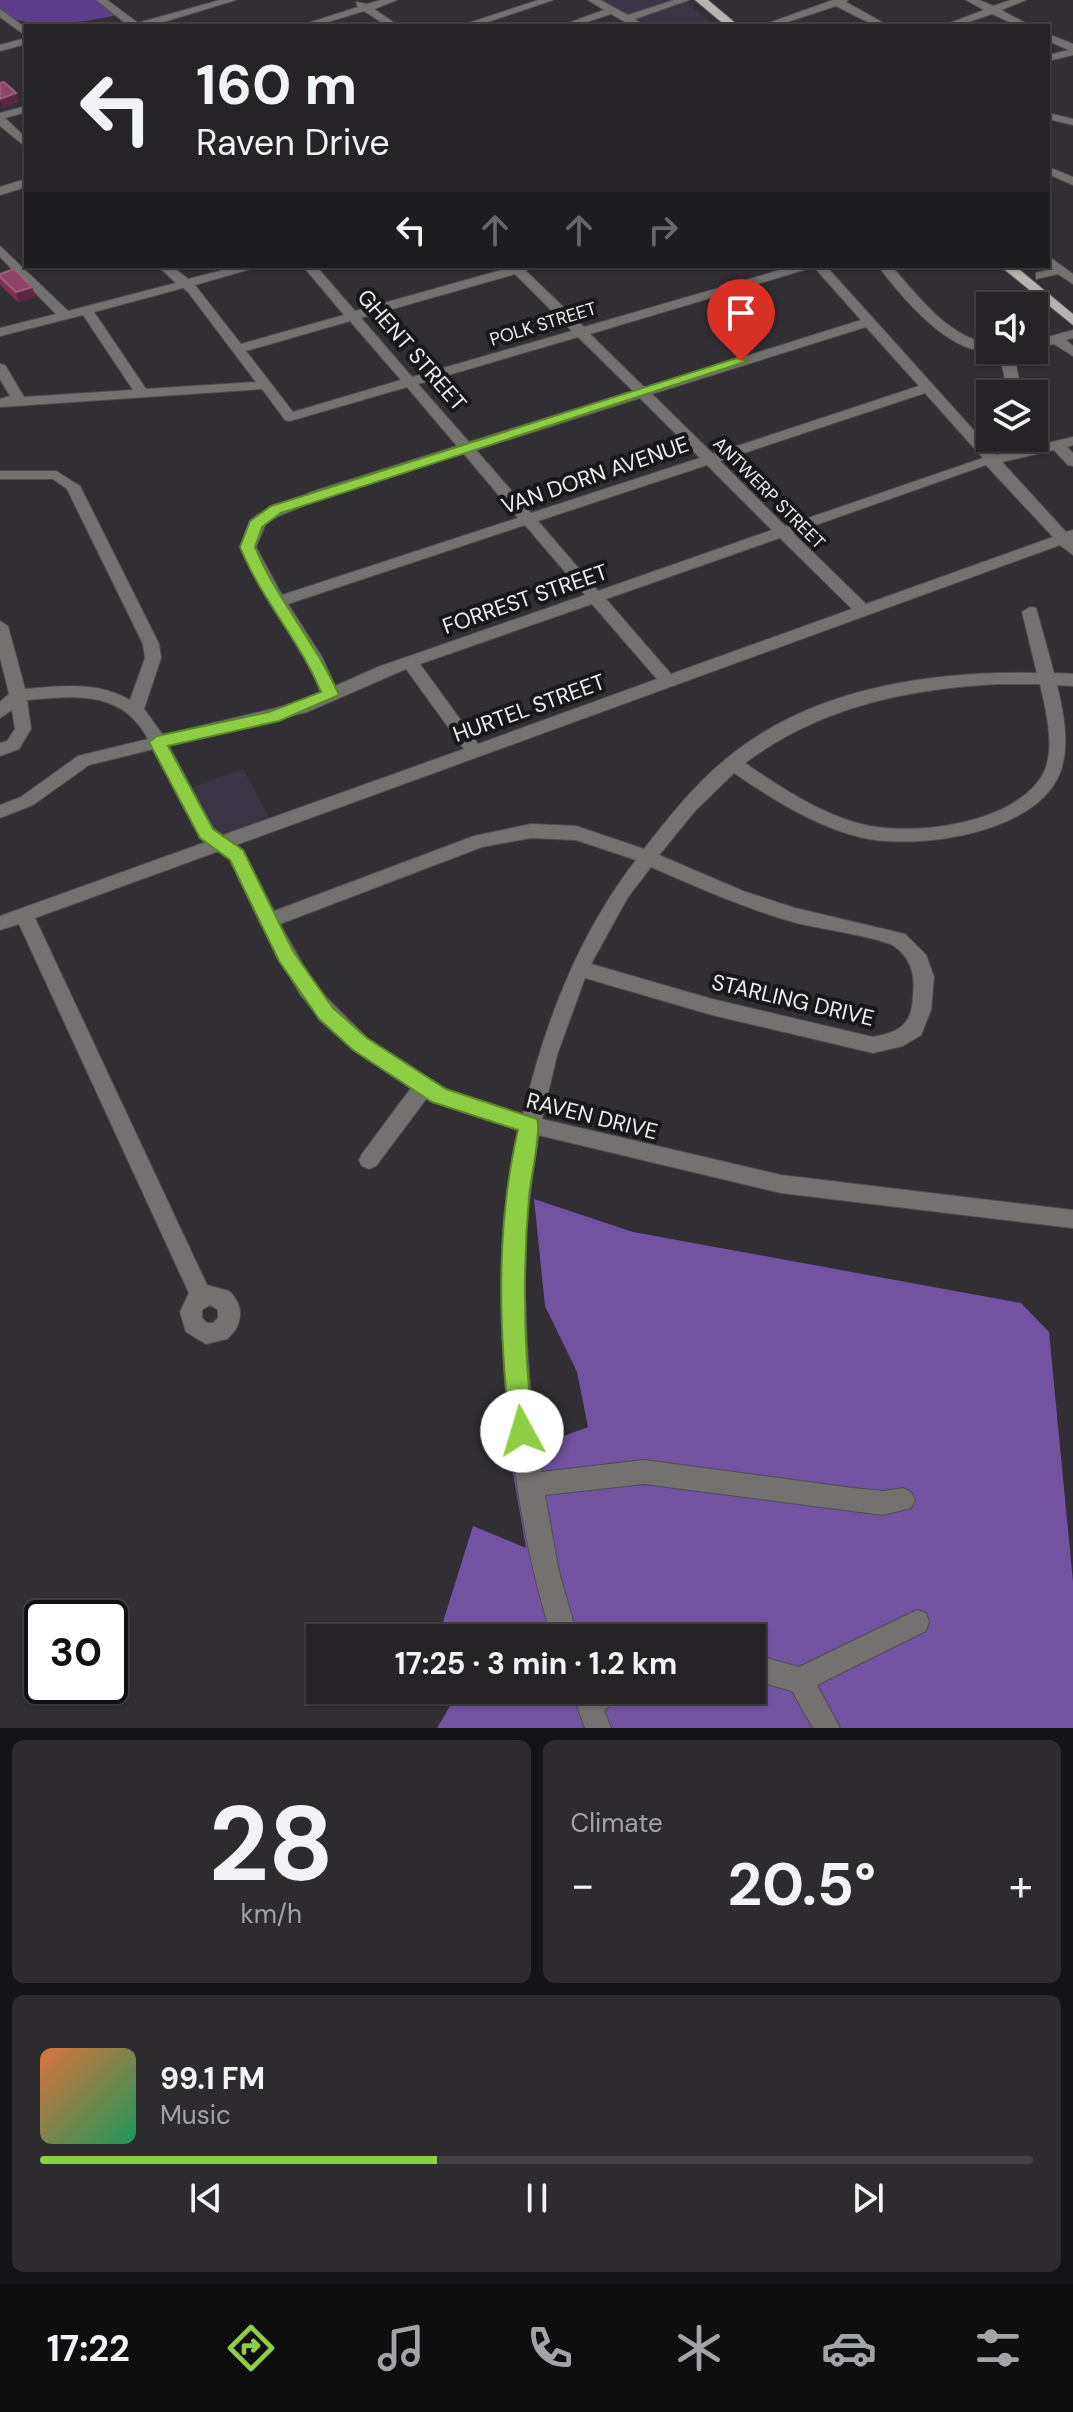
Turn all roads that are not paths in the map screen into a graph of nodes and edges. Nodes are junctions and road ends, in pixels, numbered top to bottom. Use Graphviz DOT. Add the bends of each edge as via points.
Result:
graph roads {
  1 [pos="101,0"];
  2 [pos="231,0"];
  3 [pos="354,0"];
  4 [pos="392,0"];
  5 [pos="548,0"];
  6 [pos="593,0"];
  7 [pos="684,0"];
  8 [pos="701,0"];
  9 [pos="971,0"];
  10 [pos="1021,0"];
  11 [pos="840,1"];
  12 [pos="366,8"];
  13 [pos="992,10"];
  14 [pos="612,11"];
  15 [pos="0,12"];
  16 [pos="626,19"];
  17 [pos="135,24"];
  18 [pos="145,24"];
  19 [pos="311,24"];
  20 [pos="391,24"];
  21 [pos="471,24"];
  22 [pos="571,24"];
  23 [pos="635,24"];
  24 [pos="714,24"];
  25 [pos="731,24"];
  26 [pos="771,24"];
  27 [pos="880,24"];
  28 [pos="953,24"];
  29 [pos="1022,24"];
  30 [pos="24,31"];
  31 [pos="1050,38"];
  32 [pos="24,42"];
  33 [pos="0,48"];
  34 [pos="1073,50"];
  35 [pos="1050,57"];
  36 [pos="1050,107"];
  37 [pos="24,110"];
  38 [pos="1073,113"];
  39 [pos="1050,116"];
  40 [pos="0,118"];
  41 [pos="1073,122"];
  42 [pos="24,142"];
  43 [pos="1050,171"];
  44 [pos="1073,181"];
  45 [pos="24,184"];
  46 [pos="0,191"];
  47 [pos="0,250"];
  48 [pos="1050,262"];
  49 [pos="24,265"];
  50 [pos="28,268"];
  51 [pos="166,268"];
  52 [pos="247,268"];
  53 [pos="311,268"];
  54 [pos="517,268"];
  55 [pos="521,268"];
  56 [pos="801,268"];
  57 [pos="821,268"];
  58 [pos="886,268"];
  59 [pos="1009,268"];
  60 [pos="1030,268"];
  61 [pos="1060,270"];
  62 [pos="0,277"];
  63 [pos="1073,280"];
  64 [pos="1046,281"];
  65 [pos="184,284"];
  66 [pos="1073,303"];
  67 [pos="86,310"];
  68 [pos="65,315"];
  69 [pos="354,315"];
  70 [pos="1073,321"];
  71 [pos="869,322"];
  72 [pos="582,331"];
  73 [pos="0,332"];
  74 [pos="1073,334"];
  75 [pos="1056,339"];
  76 [pos="1048,341"];
  77 [pos="976,346"];
  78 [pos="237,349"];
  79 [pos="1073,352"];
  80 [pos="0,368"];
  81 [pos="412,382"];
  82 [pos="265,385"];
  83 [pos="928,388"];
  84 [pos="641,393"];
  85 [pos="143,394"];
  86 [pos="16,402"];
  87 [pos="0,403"];
  88 [pos="1065,443"];
  89 [pos="467,448"];
  90 [pos="710,459"];
  91 [pos="992,460"];
  92 [pos="1073,462"];
  93 [pos="0,475"];
  94 [pos="529,520"];
  95 [pos="783,532"];
  96 [pos="1070,541"];
  97 [pos="596,597"];
  98 [pos="277,602"];
  99 [pos="863,611"];
  100 [pos="1030,612"];
  101 [pos="0,626"];
  102 [pos="410,663"];
  103 [pos="1045,678"];
  104 [pos="1073,680"];
  105 [pos="668,681"];
  106 [pos="18,695"];
  107 [pos="330,695"];
  108 [pos="135,710"];
  109 [pos="0,712"];
  110 [pos="157,742"];
  111 [pos="0,750"];
  112 [pos="474,750"];
  113 [pos="732,763"];
  114 [pos="0,812"];
  115 [pos="222,844"];
  116 [pos="645,857"];
  117 [pos="24,914"];
  118 [pos="268,921"];
  119 [pos="0,923"];
  120 [pos="581,969"];
  121 [pos="424,1086"];
  122 [pos="530,1125"];
  123 [pos="369,1160"];
  124 [pos="1073,1219"];
  125 [pos="202,1298"];
  126 [pos="530,1485"];
  127 [pos="903,1500"];
  128 [pos="917,1622"];
  129 [pos="562,1624"];
  130 [pos="766,1671"];
  131 [pos="800,1680"];
  132 [pos="827,1728"];
  1 -- 17 [label="street"];
  2 -- 18 [label="street"];
  3 -- 12 [label="street"];
  4 -- 12 [label="street"];
  5 -- 21 [label="street"];
  6 -- 14 [label="street"];
  7 -- 16 [label="street"];
  7 -- 24 [label="main road"];
  8 -- 25 [label="main road"];
  9 -- 13 [label="street"];
  10 -- 13 [label="street"];
  11 -- 26 [label="street"];
  11 -- 27 [label="street"];
  12 -- 19 [label="street"];
  12 -- 20 [label="street"];
  13 -- 28 [label="street"];
  13 -- 29 [label="street"];
  14 -- 16 [label="street"];
  14 -- 22 [label="street"];
  15 -- 30 [label="street"];
  16 -- 23 [label="street"];
  31 -- 34 [label="street"];
  32 -- 33 [label="street"];
  34 -- 35 [label="street"];
  36 -- 38 [label="street"];
  37 -- 40 [label="street"];
  39 -- 41 [label="street"];
  40 -- 42 [label="street"];
  43 -- 44 [label="street"];
  45 -- 46 [label="street"];
  47 -- 49 [label="street"];
  48 -- 61 [label="street"];
  50 -- 62 [label="street"];
  50 -- 68 [label="street"];
  51 -- 65 [label="street"];
  52 -- 65 [label="street"];
  53 -- 69 [label="street, GHENT STREET"];
  54 -- 69 [label="street"];
  55 -- 72 [label="street, ANTWERP STREET"];
  56 -- 72 [label="street, POLK STREET"];
  57 -- 71 [label="street"];
  58 -- 77 [label="street" via="939,324"];
  59 -- 70 [label="main road"];
  60 -- 64 [label="main road"];
  61 -- 63 [label="street"];
  61 -- 64 [label="street"];
  63 -- 64 [label="street"];
  64 -- 66 [label="main road"];
  65 -- 67 [label="street"];
  65 -- 78 [label="street"];
  67 -- 68 [label="street"];
  67 -- 85 [label="street"];
  68 -- 73 [label="street"];
  69 -- 78 [label="street"];
  69 -- 81 [label="street, GHENT STREET"];
  71 -- 83 [label="street"];
  71 -- 84 [label="street"];
  72 -- 81 [label="street, POLK STREET"];
  72 -- 84 [label="street, ANTWERP STREET"];
  74 -- 75 [label="street"];
  75 -- 76 [label="street"];
  75 -- 79 [label="street"];
  78 -- 82 [label="street"];
  80 -- 86 [label="street"];
  81 -- 82 [label="street, POLK STREET" via="290,417"];
  81 -- 89 [label="street, GHENT STREET"];
  82 -- 85 [label="street"];
  83 -- 90 [label="street, VAN DORN AVENUE"];
  83 -- 91 [label="street"];
  84 -- 89 [label="street"];
  84 -- 90 [label="street, ANTWERP STREET"];
  85 -- 86 [label="street"];
  86 -- 87 [label="street"];
  88 -- 91 [label="street, FORREST STREET"];
  88 -- 92 [label="street"];
  89 -- 94 [label="street, GHENT STREET"];
  89 -- 98 [label="street" via="291,503 256,524 248,547"];
  90 -- 94 [label="street, VAN DORN AVENUE"];
  90 -- 95 [label="street, ANTWERP STREET"];
  91 -- 95 [label="street, FORREST STREET"];
  91 -- 96 [label="street"];
  93 -- 108 [label="street" via="56,475 73,486 151,644 153,658"];
  94 -- 97 [label="street, GHENT STREET"];
  94 -- 98 [label="street, VAN DORN AVENUE"];
  95 -- 97 [label="street, FORREST STREET"];
  95 -- 99 [label="street, ANTWERP STREET"];
  96 -- 99 [label="street, HURTEL STREET"];
  97 -- 102 [label="street, FORREST STREET"];
  97 -- 105 [label="street, GHENT STREET"];
  98 -- 107 [label="street"];
  99 -- 105 [label="street, HURTEL STREET"];
  100 -- 103 [label="street"];
  101 -- 106 [label="street"];
  102 -- 107 [label="street, FORREST STREET"];
  102 -- 112 [label="street"];
  103 -- 104 [label="street"];
  103 -- 113 [label="street" via="961,679 863,699 781,730"];
  103 -- 113 [label="street" via="1053,712 1054,768 1044,785 1018,806 952,833 891,837 838,826 807,813"];
  105 -- 112 [label="street, HURTEL STREET"];
  106 -- 108 [label="street" via="79,690 112,697"];
  106 -- 109 [label="street"];
  106 -- 111 [label="street" via="23,729 13,745"];
  107 -- 110 [label="street, FORREST STREET" via="273,717"];
  108 -- 110 [label="street, RAVEN DRIVE"];
  110 -- 114 [label="street, FORREST STREET" via="84,760 27,801"];
  110 -- 115 [label="street, RAVEN DRIVE" via="207,833"];
  112 -- 115 [label="street, HURTEL STREET"];
  113 -- 116 [label="street"];
  115 -- 117 [label="street, HURTEL STREET"];
  115 -- 118 [label="street, RAVEN DRIVE" via="237,855"];
  116 -- 118 [label="street" via="576,833 505,835 451,850"];
  116 -- 120 [label="street" via="595,936"];
  116 -- 120 [label="street, STARLING DRIVE" via="794,915 898,939 919,960 924,977 914,1029 873,1045"];
  117 -- 119 [label="street, HURTEL STREET"];
  117 -- 125 [label="street"];
  118 -- 121 [label="street, RAVEN DRIVE" via="326,1014 360,1044"];
  120 -- 122 [label="street" via="555,1031"];
  121 -- 122 [label="street, RAVEN DRIVE" via="469,1107"];
  121 -- 123 [label="street"];
  122 -- 124 [label="street, RAVEN DRIVE" via="781,1184"];
  122 -- 126 [label="street" via="512,1269 514,1362"];
  126 -- 127 [label="street" via="644,1472 853,1500"];
  126 -- 129 [label="street"];
  128 -- 131 [label="street"];
  130 -- 131 [label="street"];
  131 -- 132 [label="street"];
}
